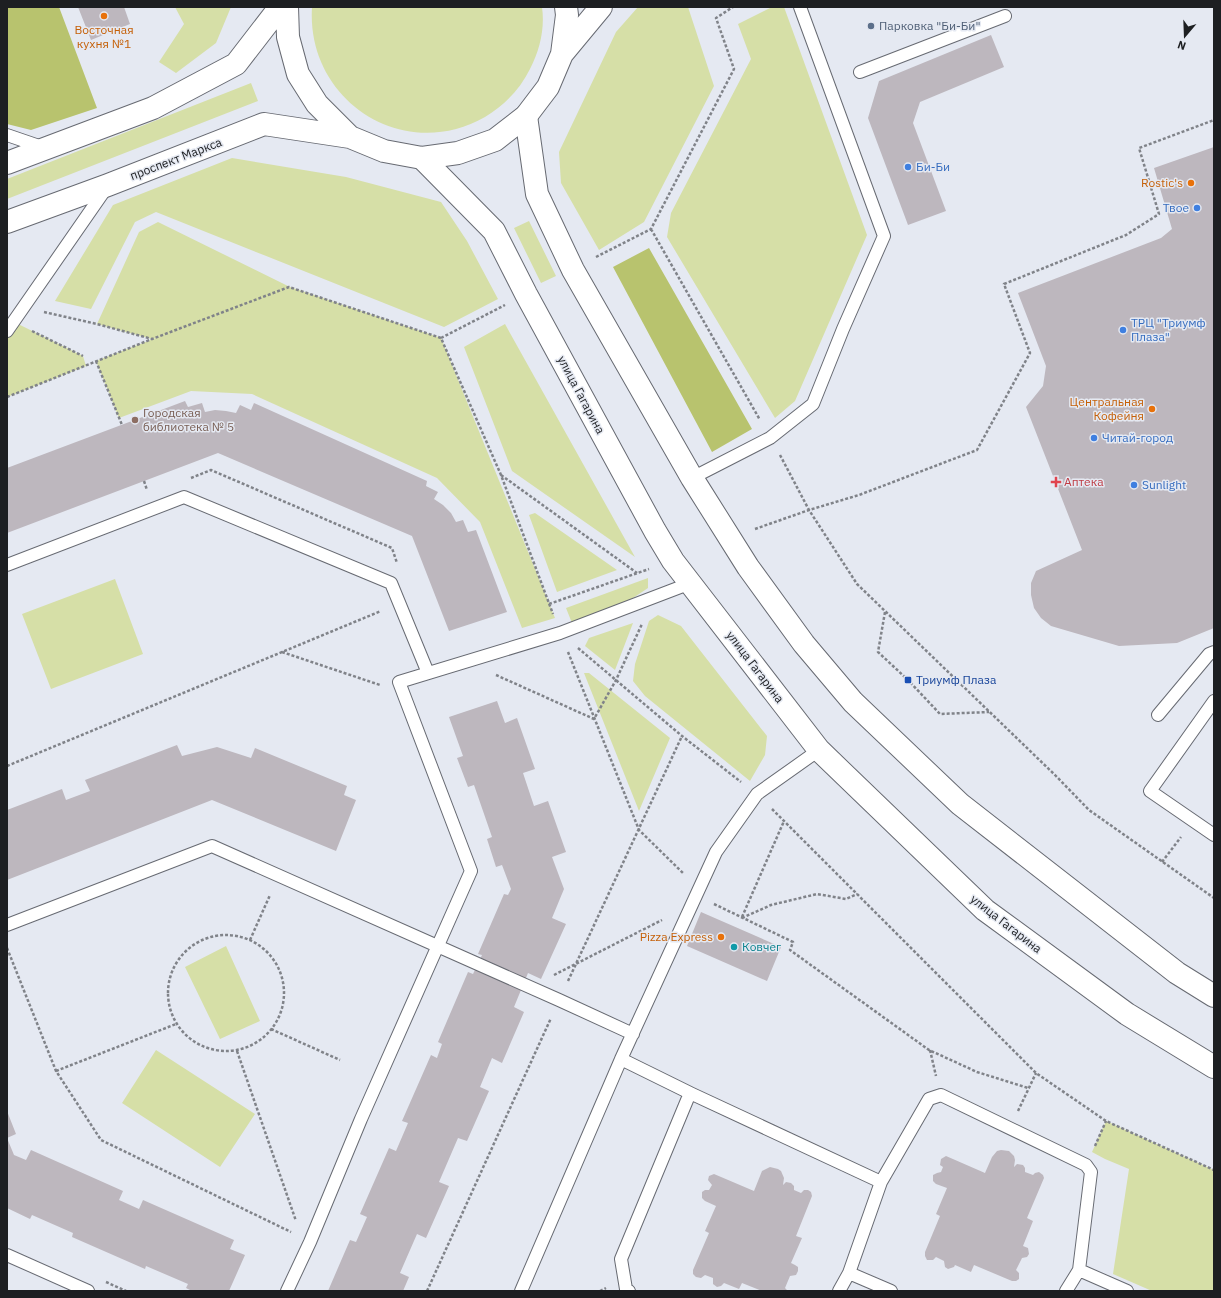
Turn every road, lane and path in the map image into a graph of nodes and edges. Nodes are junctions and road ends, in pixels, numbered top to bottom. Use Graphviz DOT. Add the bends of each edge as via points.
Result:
graph roads {
  1 [pos="280,7"];
  2 [pos="287,7"];
  3 [pos="566,7"];
  4 [pos="601,7"];
  5 [pos="733,7"];
  6 [pos="800,7"];
  7 [pos="1005,16"];
  8 [pos="562,54"];
  9 [pos="860,72"];
  10 [pos="526,116"];
  11 [pos="1214,120"];
  12 [pos="7,135"];
  13 [pos="350,137"];
  14 [pos="46,148"];
  15 [pos="422,158"];
  16 [pos="7,163"];
  17 [pos="108,185"];
  18 [pos="7,222"];
  19 [pos="651,229"];
  20 [pos="572,270"];
  21 [pos="526,294"];
  22 [pos="23,307"];
  23 [pos="10,326"];
  24 [pos="441,338"];
  25 [pos="152,339"];
  26 [pos="82,356"];
  27 [pos="96,361"];
  28 [pos="7,396"];
  29 [pos="122,425"];
  30 [pos="770,438"];
  31 [pos="501,475"];
  32 [pos="692,478"];
  33 [pos="810,510"];
  34 [pos="731,538"];
  35 [pos="673,561"];
  36 [pos="7,565"];
  37 [pos="637,573"];
  38 [pos="691,583"];
  39 [pos="641,602"];
  40 [pos="400,603"];
  41 [pos="549,604"];
  42 [pos="885,612"];
  43 [pos="560,633"];
  44 [pos="282,652"];
  45 [pos="1214,652"];
  46 [pos="480,657"];
  47 [pos="428,672"];
  48 [pos="616,680"];
  49 [pos="403,692"];
  50 [pos="1214,701"];
  51 [pos="990,712"];
  52 [pos="1158,715"];
  53 [pos="594,719"];
  54 [pos="682,736"];
  55 [pos="819,750"];
  56 [pos="7,766"];
  57 [pos="757,794"];
  58 [pos="784,820"];
  59 [pos="1193,821"];
  60 [pos="639,830"];
  61 [pos="1214,835"];
  62 [pos="1162,862"];
  63 [pos="278,875"];
  64 [pos="701,886"];
  65 [pos="856,894"];
  66 [pos="1214,898"];
  67 [pos="668,917"];
  68 [pos="742,918"];
  69 [pos="7,925"];
  70 [pos="250,940"];
  71 [pos="437,946"];
  72 [pos="7,948"];
  73 [pos="577,963"];
  74 [pos="537,990"];
  75 [pos="1214,996"];
  76 [pos="560,1000"];
  77 [pos="176,1024"];
  78 [pos="271,1029"];
  79 [pos="633,1034"];
  80 [pos="930,1050"];
  81 [pos="237,1051"];
  82 [pos="621,1059"];
  83 [pos="340,1060"];
  84 [pos="1214,1067"];
  85 [pos="56,1071"];
  86 [pos="1028,1088"];
  87 [pos="690,1093"];
  88 [pos="941,1095"];
  89 [pos="1106,1121"];
  90 [pos="1086,1165"];
  91 [pos="1214,1170"];
  92 [pos="881,1182"];
  93 [pos="306,1240"];
  94 [pos="7,1255"];
  95 [pos="1079,1270"];
  96 [pos="849,1273"];
  97 [pos="88,1291"];
  98 [pos="287,1291"];
  99 [pos="427,1291"];
  100 [pos="521,1291"];
  101 [pos="629,1291"];
  102 [pos="839,1291"];
  103 [pos="891,1291"];
  104 [pos="1066,1291"];
  105 [pos="1127,1291"];
  1 -- 14 [label="main road" via="236,64 153,108"];
  2 -- 13 [label="main road" via="288,37 298,74 318,104"];
  3 -- 8 [label="main road"];
  4 -- 8 [label="main road"];
  5 -- 19 [label="path" via="716,18 734,69"];
  6 -- 30 [label="lane" via="884,236 813,404"];
  7 -- 9 [label="lane"];
  8 -- 10 [label="main road" via="548,87"];
  10 -- 15 [label="main road" via="495,140 458,153"];
  10 -- 20 [label="main road" via="537,194"];
  11 -- 33 [label="path" via="1139,148 1159,214 1126,235 1004,284 1030,353 977,450 859,495"];
  12 -- 14 [label="lane"];
  13 -- 15 [label="main road" via="384,151"];
  13 -- 17 [label="main road, проспект Маркса" via="264,124"];
  14 -- 16 [label="main road"];
  15 -- 21 [label="main road, улица Гагарина" via="494,231"];
  17 -- 18 [label="main road, проспект Маркса"];
  17 -- 22 [label="lane"];
  19 -- 20 [label="path"];
  19 -- 30 [label="path"];
  20 -- 32 [label="main road"];
  21 -- 24 [label="path"];
  21 -- 35 [label="main road, улица Гагарина"];
  22 -- 23 [label="lane"];
  22 -- 25 [label="path"];
  23 -- 26 [label="path"];
  24 -- 25 [label="path" via="290,287"];
  24 -- 31 [label="path"];
  25 -- 27 [label="path"];
  27 -- 28 [label="path"];
  27 -- 29 [label="path"];
  30 -- 32 [label="lane"];
  30 -- 33 [label="path"];
  31 -- 37 [label="path"];
  31 -- 41 [label="path"];
  32 -- 34 [label="main road"];
  33 -- 34 [label="path"];
  33 -- 42 [label="path" via="857,584"];
  34 -- 75 [label="main road" via="748,567 804,644 848,696 949,793 972,814 1178,973"];
  35 -- 37 [label="path"];
  35 -- 38 [label="main road, улица Гагарина"];
  36 -- 40 [label="lane" via="184,497 391,583"];
  37 -- 41 [label="path"];
  38 -- 39 [label="lane"];
  38 -- 55 [label="main road, улица Гагарина"];
  39 -- 43 [label="lane"];
  39 -- 48 [label="path" via="645,617"];
  40 -- 44 [label="path"];
  40 -- 47 [label="lane"];
  41 -- 43 [label="path"];
  42 -- 51 [label="path"];
  42 -- 51 [label="path" via="878,652 940,714"];
  43 -- 46 [label="lane"];
  43 -- 48 [label="path"];
  43 -- 53 [label="path"];
  44 -- 49 [label="path"];
  44 -- 56 [label="path"];
  45 -- 52 [label="lane" via="1209,654"];
  46 -- 47 [label="lane"];
  46 -- 53 [label="path" via="485,670"];
  47 -- 49 [label="lane" via="399,682"];
  48 -- 53 [label="path"];
  48 -- 54 [label="path"];
  49 -- 71 [label="lane" via="471,871"];
  50 -- 59 [label="lane" via="1150,791"];
  51 -- 62 [label="path" via="1089,810"];
  53 -- 60 [label="path"];
  54 -- 57 [label="path"];
  54 -- 60 [label="path"];
  55 -- 57 [label="lane"];
  55 -- 84 [label="main road, улица Гагарина" via="985,910 1127,1014"];
  57 -- 58 [label="path"];
  57 -- 64 [label="lane" via="716,852"];
  58 -- 65 [label="path"];
  58 -- 68 [label="path"];
  59 -- 61 [label="lane"];
  59 -- 62 [label="path"];
  60 -- 64 [label="path" via="687,877"];
  60 -- 73 [label="path"];
  62 -- 66 [label="path"];
  63 -- 69 [label="lane" via="212,846"];
  63 -- 70 [label="path"];
  63 -- 71 [label="lane"];
  64 -- 68 [label="path" via="711,903"];
  64 -- 79 [label="lane"];
  65 -- 68 [label="path" via="846,899 818,894 772,905"];
  65 -- 89 [label="path" via="1036,1073"];
  67 -- 73 [label="path"];
  68 -- 80 [label="path" via="793,942 790,950"];
  70 -- 77 [label="path" via="232,935 213,936 196,943 182,955 172,970 167,988 169,1007"];
  70 -- 78 [label="path" via="266,952 278,967 284,987 282,1007"];
  71 -- 74 [label="lane"];
  71 -- 93 [label="lane"];
  72 -- 85 [label="path"];
  73 -- 74 [label="path" via="549,977"];
  73 -- 76 [label="path"];
  74 -- 76 [label="lane"];
  76 -- 79 [label="lane"];
  76 -- 99 [label="path"];
  77 -- 81 [label="path" via="188,1038 204,1047 223,1052"];
  77 -- 85 [label="path"];
  78 -- 81 [label="path" via="261,1040"];
  78 -- 83 [label="path"];
  79 -- 82 [label="lane"];
  80 -- 86 [label="path" via="976,1072"];
  80 -- 88 [label="path"];
  81 -- 93 [label="path"];
  82 -- 87 [label="lane"];
  82 -- 100 [label="lane"];
  85 -- 93 [label="path" via="101,1140"];
  87 -- 92 [label="lane"];
  87 -- 101 [label="lane" via="621,1259 626,1289"];
  88 -- 90 [label="lane"];
  88 -- 92 [label="lane" via="929,1099"];
  89 -- 90 [label="path"];
  89 -- 91 [label="path"];
  90 -- 95 [label="lane" via="1091,1172"];
  92 -- 96 [label="lane"];
  93 -- 98 [label="lane"];
  94 -- 97 [label="lane"];
  95 -- 104 [label="lane"];
  95 -- 105 [label="lane"];
  96 -- 102 [label="lane"];
  96 -- 103 [label="lane"];
}
